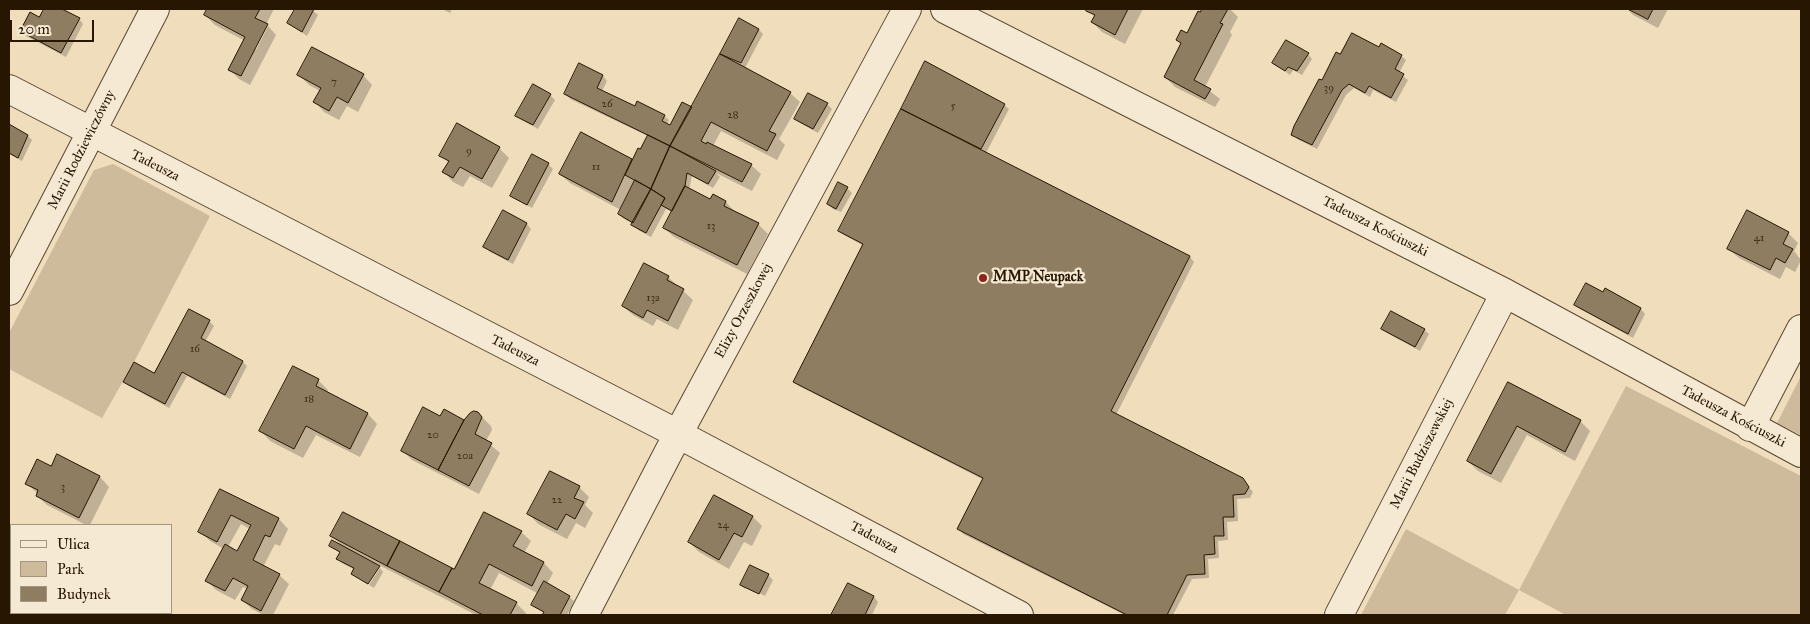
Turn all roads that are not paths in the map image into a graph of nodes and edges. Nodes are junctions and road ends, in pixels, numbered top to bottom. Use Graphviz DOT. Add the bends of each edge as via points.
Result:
graph roads {
  1 [pos="155,9"];
  2 [pos="907,9"];
  3 [pos="945,9"];
  4 [pos="9,89"];
  5 [pos="92,133"];
  6 [pos="9,291"];
  7 [pos="1505,293"];
  8 [pos="1801,329"];
  9 [pos="1750,427"];
  10 [pos="678,434"];
  11 [pos="1801,453"];
  12 [pos="584,615"];
  13 [pos="1020,615"];
  14 [pos="1339,615"];
  1 -- 5 [label="street, Marii Rodziewiczówny"];
  2 -- 10 [label="street, Elizy Orzeszkowej"];
  3 -- 7 [label="street, Tadeusza Kościuszki"];
  4 -- 5 [label="street, Tadeusza"];
  5 -- 6 [label="street, Marii Rodziewiczówny"];
  5 -- 10 [label="street, Tadeusza"];
  7 -- 9 [label="street, Tadeusza Kościuszki"];
  7 -- 14 [label="street, Marii Budziszewskiej"];
  8 -- 9 [label="street"];
  9 -- 11 [label="street, Tadeusza Kościuszki"];
  10 -- 12 [label="street, Elizy Orzeszkowej"];
  10 -- 13 [label="street, Tadeusza"];
}
